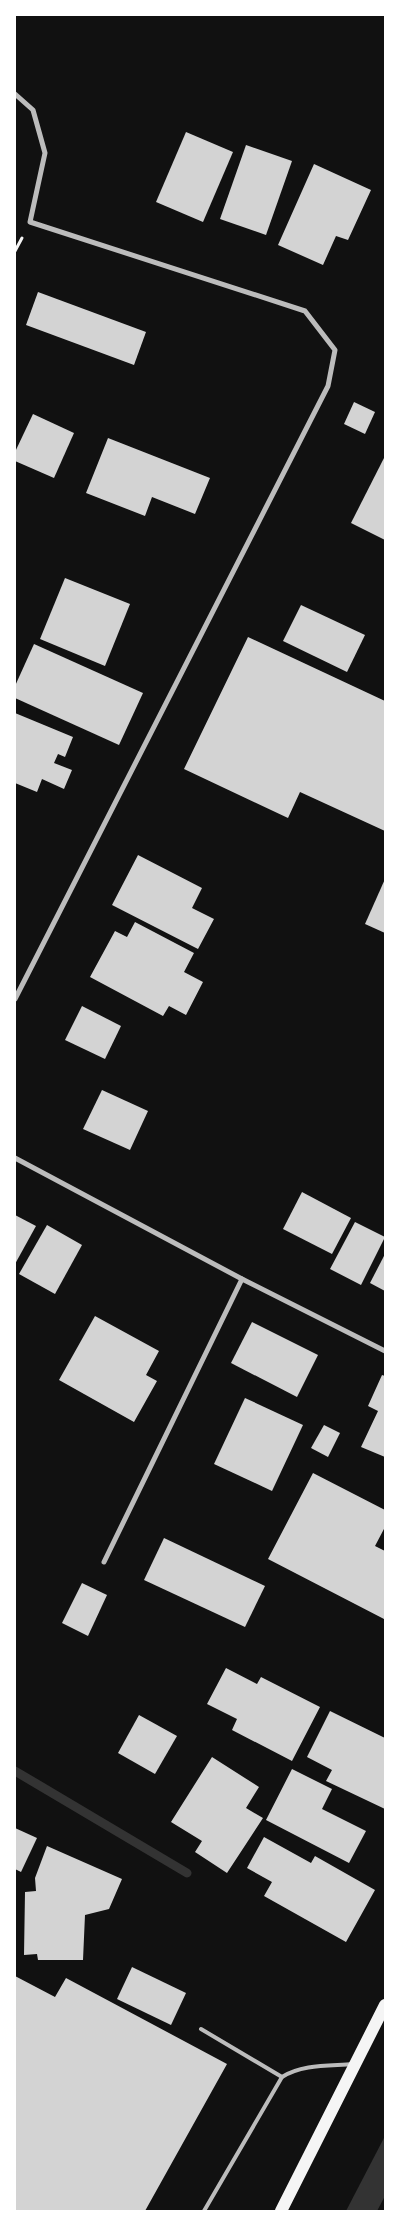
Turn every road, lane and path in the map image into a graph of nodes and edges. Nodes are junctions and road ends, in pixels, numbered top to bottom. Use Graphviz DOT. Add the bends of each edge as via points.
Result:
graph roads {
  1 [pos="15,94"];
  2 [pos="15,999"];
  3 [pos="15,1158"];
  4 [pos="242,1279"];
  5 [pos="385,1351"];
  6 [pos="104,1562"];
  7 [pos="385,2005"];
  8 [pos="201,2029"];
  9 [pos="355,2064"];
  10 [pos="282,2077"];
  11 [pos="204,2211"];
  12 [pos="281,2211"];
  1 -- 2 [label="street" via="33,110 45,153 30,222 305,311 335,350 328,386"];
  3 -- 4 [label="street"];
  4 -- 5 [label="street"];
  4 -- 6 [label="street"];
  7 -- 9 [label="main road"];
  8 -- 10 [label="lane"];
  9 -- 10 [label="lane" via="302,2069"];
  9 -- 12 [label="main road"];
  10 -- 11 [label="lane"];
}
